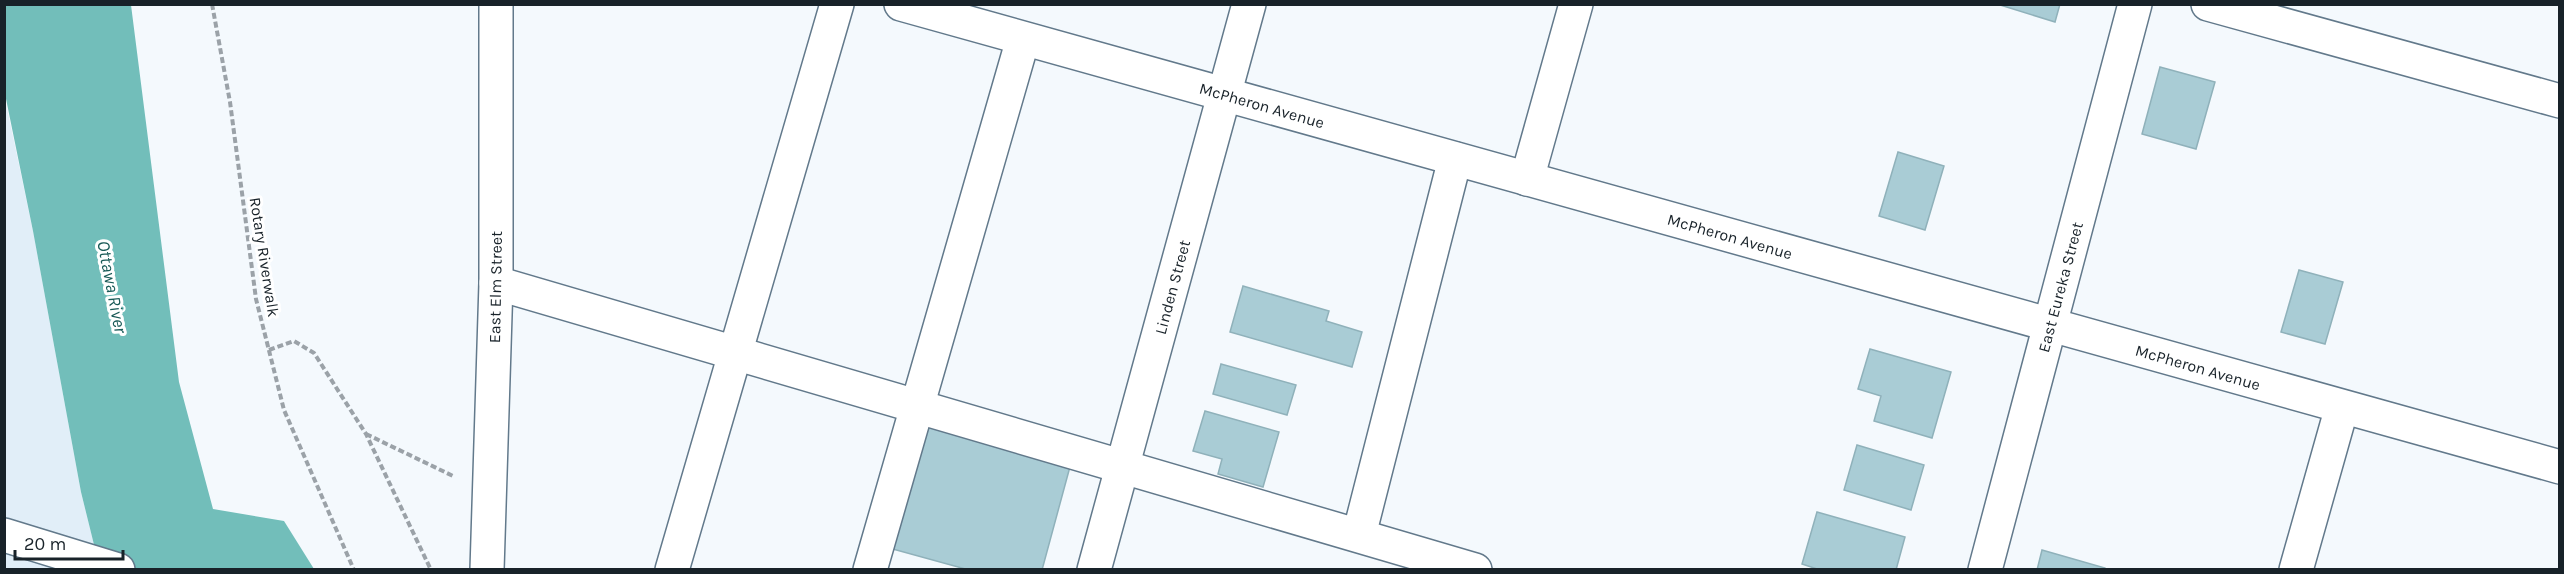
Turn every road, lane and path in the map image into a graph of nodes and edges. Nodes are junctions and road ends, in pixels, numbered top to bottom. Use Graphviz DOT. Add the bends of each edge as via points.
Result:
graph roads {
  1 [pos="212,4"];
  2 [pos="495,4"];
  3 [pos="837,4"];
  4 [pos="901,4"];
  5 [pos="1249,4"];
  6 [pos="1576,4"];
  7 [pos="2135,4"];
  8 [pos="2208,4"];
  9 [pos="1023,39"];
  10 [pos="1224,95"];
  11 [pos="2559,101"];
  12 [pos="1455,159"];
  13 [pos="1527,179"];
  14 [pos="496,283"];
  15 [pos="2050,325"];
  16 [pos="269,350"];
  17 [pos="735,352"];
  18 [pos="918,406"];
  19 [pos="2342,407"];
  20 [pos="366,434"];
  21 [pos="1122,466"];
  22 [pos="2559,467"];
  23 [pos="453,476"];
  24 [pos="4,535"];
  25 [pos="1373,549"];
  26 [pos="118,570"];
  27 [pos="354,570"];
  28 [pos="431,570"];
  29 [pos="487,570"];
  30 [pos="672,570"];
  31 [pos="870,570"];
  32 [pos="1094,570"];
  33 [pos="1475,570"];
  34 [pos="1985,570"];
  35 [pos="2296,570"];
  1 -- 16 [label="path, Rotary Riverwalk" via="231,102 256,299"];
  2 -- 14 [label="street, East Elm Street"];
  3 -- 17 [label="street"];
  4 -- 9 [label="street, McPheron Avenue"];
  5 -- 10 [label="street, Linden Street"];
  6 -- 13 [label="street"];
  7 -- 15 [label="street, East Eureka Street"];
  8 -- 11 [label="street"];
  9 -- 10 [label="street, McPheron Avenue"];
  9 -- 18 [label="street"];
  10 -- 12 [label="street, McPheron Avenue"];
  10 -- 21 [label="street, Linden Street"];
  12 -- 13 [label="street, McPheron Avenue"];
  12 -- 25 [label="street"];
  13 -- 15 [label="street, McPheron Avenue"];
  14 -- 17 [label="street"];
  14 -- 29 [label="street, East Elm Street"];
  15 -- 19 [label="street, McPheron Avenue"];
  15 -- 34 [label="street, East Eureka Street"];
  16 -- 20 [label="path" via="294,341 314,352"];
  16 -- 27 [label="path, Rotary Riverwalk" via="284,410"];
  17 -- 18 [label="street"];
  17 -- 30 [label="street"];
  18 -- 21 [label="street"];
  18 -- 31 [label="street"];
  19 -- 22 [label="street, McPheron Avenue"];
  19 -- 35 [label="street"];
  20 -- 23 [label="path"];
  20 -- 28 [label="path"];
  21 -- 25 [label="street"];
  21 -- 32 [label="street, Linden Street"];
  24 -- 26 [label="street"];
  25 -- 33 [label="street"];
}
